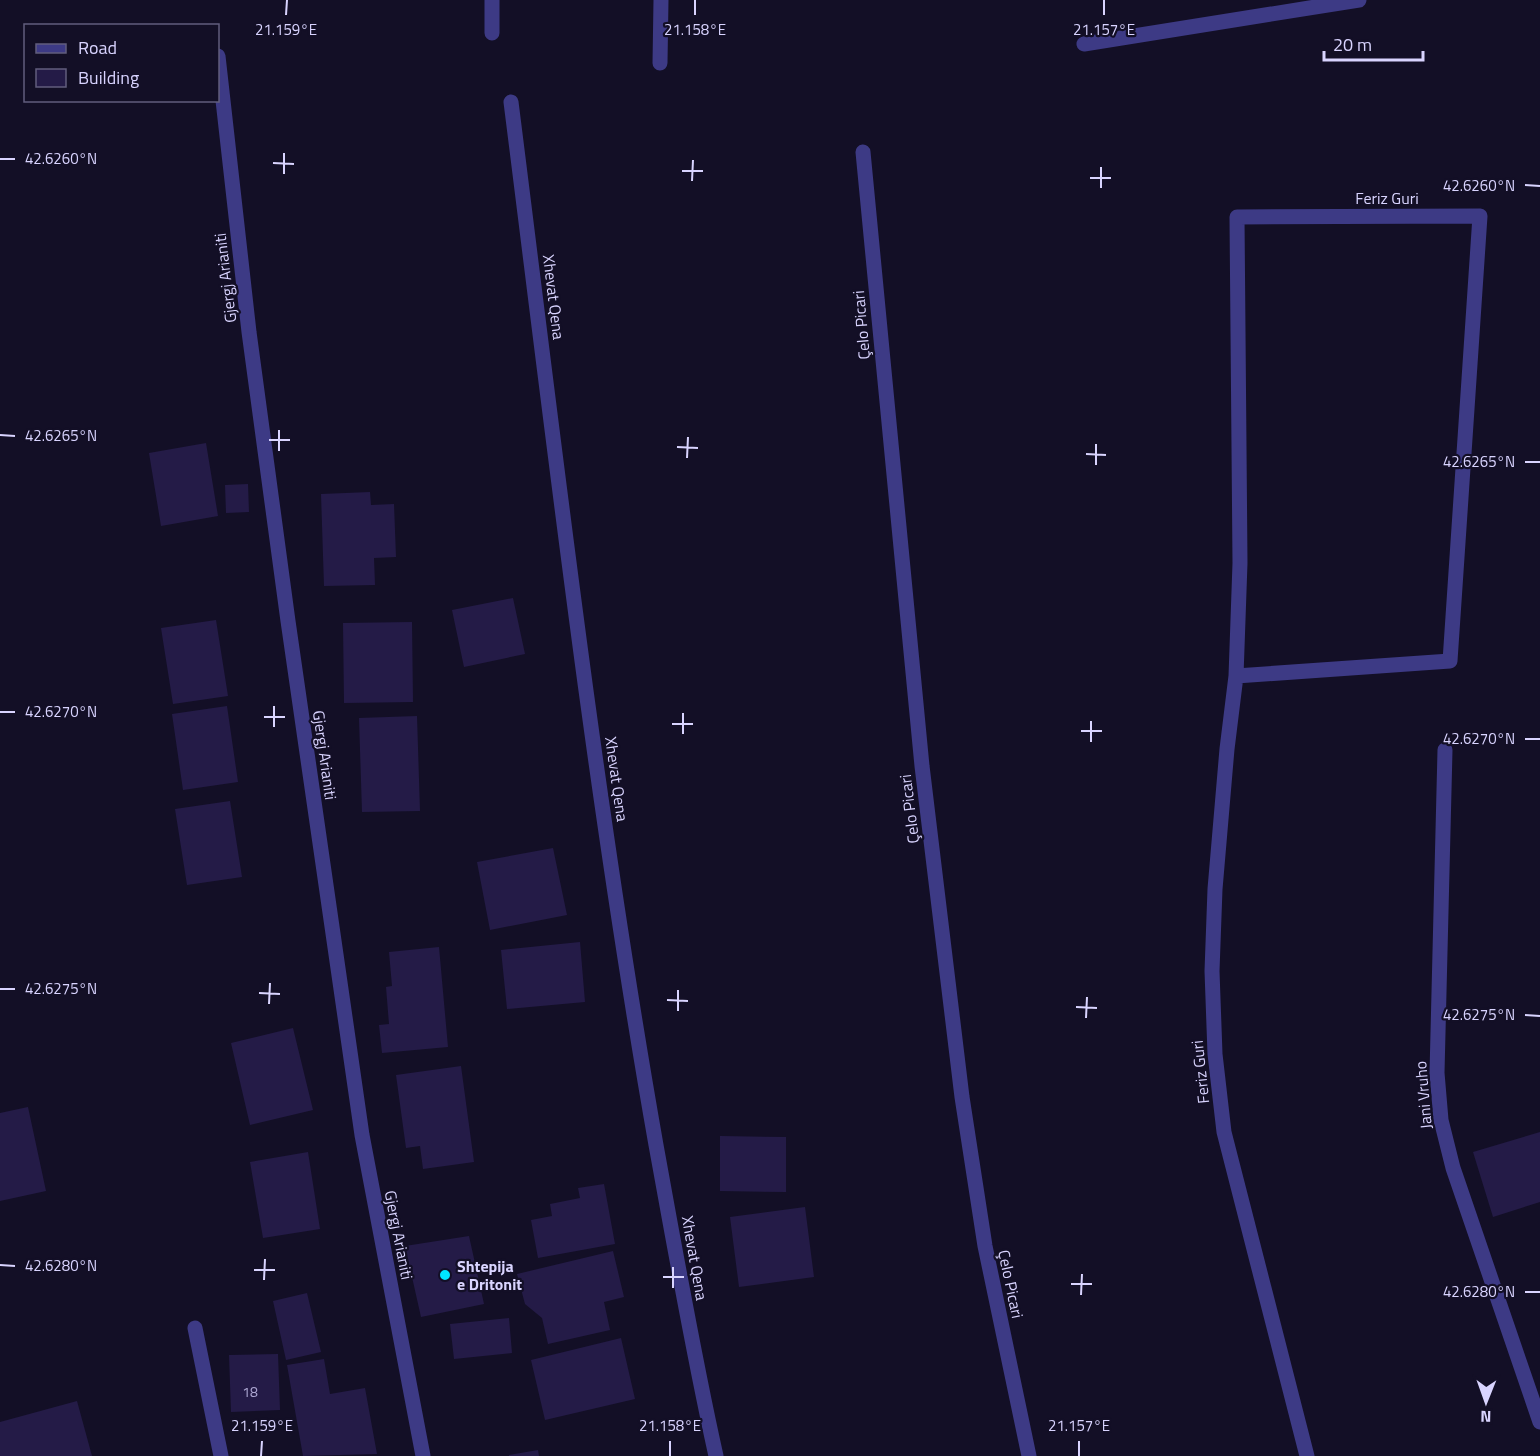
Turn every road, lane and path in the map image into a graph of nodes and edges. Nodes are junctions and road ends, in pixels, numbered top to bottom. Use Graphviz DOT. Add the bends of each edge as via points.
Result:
graph roads {
  1 [pos="492,0"];
  2 [pos="660,0"];
  3 [pos="1359,0"];
  4 [pos="492,33"];
  5 [pos="1084,44"];
  6 [pos="660,63"];
  7 [pos="219,65"];
  8 [pos="511,102"];
  9 [pos="863,152"];
  10 [pos="1236,676"];
  11 [pos="1445,750"];
  12 [pos="195,1328"];
  13 [pos="1540,1422"];
  14 [pos="221,1456"];
  15 [pos="423,1456"];
  16 [pos="716,1456"];
  17 [pos="1029,1456"];
  18 [pos="1307,1456"];
  1 -- 4 [label="street"];
  2 -- 6 [label="street"];
  3 -- 5 [label="street"];
  7 -- 15 [label="street, Gjergj Arianiti" via="278,552 362,1136"];
  8 -- 16 [label="street, Xhevat Qena" via="567,548 630,999 681,1287"];
  9 -- 17 [label="street, Çelo Picari" via="922,766 962,1097 985,1246"];
  10 -- 10 [label="street, Feriz Guri" via="1449,661 1480,216 1237,217 1240,563"];
  10 -- 18 [label="street, Feriz Guri" via="1215,889 1215,1054 1224,1132"];
  11 -- 13 [label="street, Jani Vruho" via="1437,1073 1442,1120 1452,1168"];
  12 -- 14 [label="street"];
}
